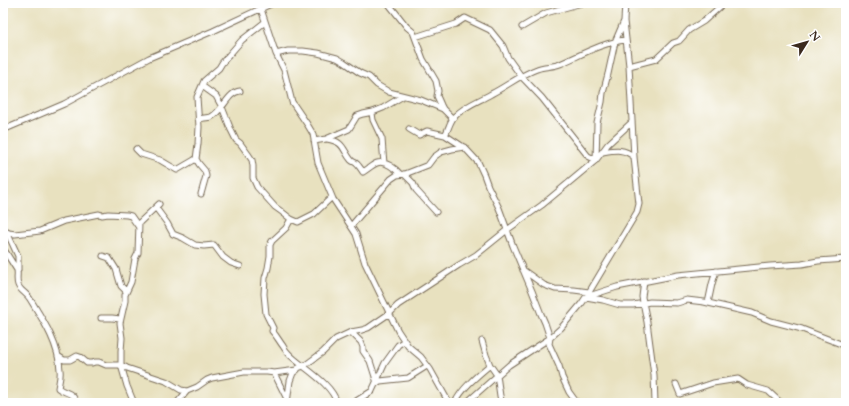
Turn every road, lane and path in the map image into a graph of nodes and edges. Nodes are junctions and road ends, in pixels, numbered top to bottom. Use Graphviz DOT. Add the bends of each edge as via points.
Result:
graph roads {
  1 [pos="273,3"];
  2 [pos="388,3"];
  3 [pos="582,3"];
  4 [pos="625,3"];
  5 [pos="724,3"];
  6 [pos="261,9"];
  7 [pos="624,21"];
  8 [pos="265,22"];
  9 [pos="522,28"];
  10 [pos="415,37"];
  11 [pos="626,40"];
  12 [pos="615,42"];
  13 [pos="276,54"];
  14 [pos="629,66"];
  15 [pos="521,76"];
  16 [pos="202,86"];
  17 [pos="240,91"];
  18 [pos="403,96"];
  19 [pos="222,107"];
  20 [pos="443,109"];
  21 [pos="372,112"];
  22 [pos="452,118"];
  23 [pos="198,119"];
  24 [pos="632,122"];
  25 [pos="409,129"];
  26 [pos="3,130"];
  27 [pos="446,135"];
  28 [pos="326,139"];
  29 [pos="314,141"];
  30 [pos="464,147"];
  31 [pos="136,149"];
  32 [pos="602,152"];
  33 [pos="634,157"];
  34 [pos="196,159"];
  35 [pos="596,160"];
  36 [pos="384,163"];
  37 [pos="402,174"];
  38 [pos="201,194"];
  39 [pos="332,197"];
  40 [pos="436,212"];
  41 [pos="292,220"];
  42 [pos="138,226"];
  43 [pos="351,226"];
  44 [pos="507,230"];
  45 [pos="5,231"];
  46 [pos="3,248"];
  47 [pos="102,256"];
  48 [pos="846,259"];
  49 [pos="240,266"];
  50 [pos="523,269"];
  51 [pos="716,271"];
  52 [pos="18,274"];
  53 [pos="644,281"];
  54 [pos="542,284"];
  55 [pos="126,291"];
  56 [pos="532,292"];
  57 [pos="587,295"];
  58 [pos="643,303"];
  59 [pos="708,303"];
  60 [pos="390,313"];
  61 [pos="101,318"];
  62 [pos="120,320"];
  63 [pos="351,332"];
  64 [pos="550,338"];
  65 [pos="404,341"];
  66 [pos="482,341"];
  67 [pos="846,346"];
  68 [pos="58,356"];
  69 [pos="121,365"];
  70 [pos="490,365"];
  71 [pos="304,366"];
  72 [pos="427,366"];
  73 [pos="297,370"];
  74 [pos="274,373"];
  75 [pos="497,375"];
  76 [pos="377,383"];
  77 [pos="676,384"];
  78 [pos="187,391"];
  79 [pos="287,401"];
  80 [pos="76,403"];
  81 [pos="134,403"];
  82 [pos="177,403"];
  83 [pos="337,403"];
  84 [pos="353,403"];
  85 [pos="449,403"];
  86 [pos="455,403"];
  87 [pos="466,403"];
  88 [pos="502,403"];
  89 [pos="577,403"];
  90 [pos="655,403"];
  91 [pos="781,403"];
  1 -- 6 [label="street"];
  2 -- 10 [label="street"];
  3 -- 9 [label="street" via="546,13"];
  4 -- 7 [label="street"];
  5 -- 14 [label="street" via="656,59"];
  6 -- 8 [label="street"];
  6 -- 26 [label="street" via="149,58 64,104"];
  7 -- 11 [label="street"];
  7 -- 12 [label="street"];
  8 -- 13 [label="street"];
  8 -- 16 [label="street" via="242,40"];
  10 -- 15 [label="street" via="456,24 465,18 490,30"];
  10 -- 20 [label="street" via="423,59 436,80 437,96"];
  11 -- 12 [label="street"];
  11 -- 14 [label="street"];
  12 -- 15 [label="street"];
  12 -- 35 [label="street" via="597,123"];
  13 -- 18 [label="street" via="304,51 337,58 389,92"];
  13 -- 29 [label="street" via="284,70 292,102 313,134"];
  14 -- 24 [label="street"];
  15 -- 22 [label="street" via="467,106"];
  15 -- 35 [label="street" via="588,156"];
  16 -- 19 [label="street" via="216,96"];
  16 -- 23 [label="street" via="197,97"];
  17 -- 19 [label="street" via="236,91"];
  18 -- 20 [label="street"];
  18 -- 21 [label="street"];
  19 -- 23 [label="street" via="210,117"];
  19 -- 41 [label="street" via="236,140 252,160 253,178 257,187 275,207"];
  20 -- 22 [label="street"];
  21 -- 28 [label="street" via="357,116 349,129"];
  21 -- 36 [label="street" via="382,138"];
  22 -- 27 [label="street"];
  23 -- 34 [label="street"];
  24 -- 32 [label="street"];
  24 -- 33 [label="street"];
  25 -- 27 [label="street" via="419,135 427,131"];
  27 -- 30 [label="street"];
  28 -- 29 [label="street"];
  28 -- 36 [label="street" via="339,142 363,172 380,162"];
  29 -- 39 [label="street" via="318,163"];
  30 -- 37 [label="street" via="441,152 434,156 428,165"];
  30 -- 44 [label="street" via="478,162"];
  31 -- 34 [label="street" via="140,154 160,160 177,170"];
  32 -- 33 [label="street" via="622,151"];
  32 -- 35 [label="street"];
  33 -- 57 [label="street" via="639,208"];
  34 -- 38 [label="street" via="206,176"];
  35 -- 44 [label="street"];
  36 -- 37 [label="street"];
  37 -- 40 [label="street" via="413,183"];
  37 -- 43 [label="street" via="391,179"];
  39 -- 41 [label="street" via="314,214 298,222"];
  39 -- 43 [label="street"];
  41 -- 71 [label="street" via="270,243 264,301 272,331 290,355"];
  42 -- 45 [label="street" via="131,216 99,214 64,221 40,231 9,234"];
  42 -- 49 [label="street" via="157,206 173,234 195,245 214,245 223,257"];
  42 -- 55 [label="street" via="138,253 131,282"];
  43 -- 60 [label="street" via="359,240 365,263"];
  44 -- 50 [label="street"];
  44 -- 60 [label="street" via="476,255 398,305"];
  45 -- 52 [label="street" via="18,256"];
  46 -- 52 [label="street"];
  47 -- 55 [label="street" via="109,258 116,269 121,286"];
  48 -- 51 [label="street"];
  50 -- 54 [label="street"];
  50 -- 56 [label="street"];
  51 -- 53 [label="street"];
  51 -- 59 [label="street"];
  52 -- 68 [label="street" via="17,284 30,298 52,338"];
  53 -- 57 [label="street"];
  53 -- 58 [label="street"];
  54 -- 56 [label="street" via="536,286"];
  54 -- 57 [label="street"];
  55 -- 62 [label="street"];
  56 -- 64 [label="street"];
  57 -- 58 [label="street" via="626,305"];
  57 -- 64 [label="street"];
  58 -- 59 [label="street" via="677,304 687,300"];
  58 -- 90 [label="street" via="654,375"];
  59 -- 67 [label="street" via="752,313 771,322 802,329"];
  60 -- 63 [label="street" via="368,328"];
  60 -- 65 [label="street"];
  61 -- 62 [label="street"];
  62 -- 69 [label="street"];
  63 -- 71 [label="street" via="336,339"];
  63 -- 76 [label="street" via="361,342"];
  64 -- 75 [label="street"];
  64 -- 89 [label="street" via="549,344 562,378"];
  65 -- 72 [label="street"];
  65 -- 76 [label="street" via="398,345 382,368"];
  66 -- 70 [label="street"];
  68 -- 69 [label="street" via="64,360 78,356 87,363"];
  68 -- 80 [label="street" via="61,371 58,388 71,394"];
  69 -- 78 [label="street"];
  69 -- 81 [label="street"];
  70 -- 75 [label="street"];
  70 -- 86 [label="street" via="460,394"];
  71 -- 73 [label="street"];
  71 -- 83 [label="street" via="325,385"];
  72 -- 76 [label="street" via="408,378 380,380"];
  72 -- 85 [label="street"];
  73 -- 74 [label="street"];
  73 -- 79 [label="street" via="291,377"];
  74 -- 78 [label="street" via="244,372 212,378"];
  74 -- 79 [label="street"];
  75 -- 87 [label="street"];
  75 -- 88 [label="street"];
  76 -- 84 [label="street" via="372,391"];
  77 -- 91 [label="street" via="680,394 713,383 738,379 747,385 768,391"];
  78 -- 82 [label="street"];
}
